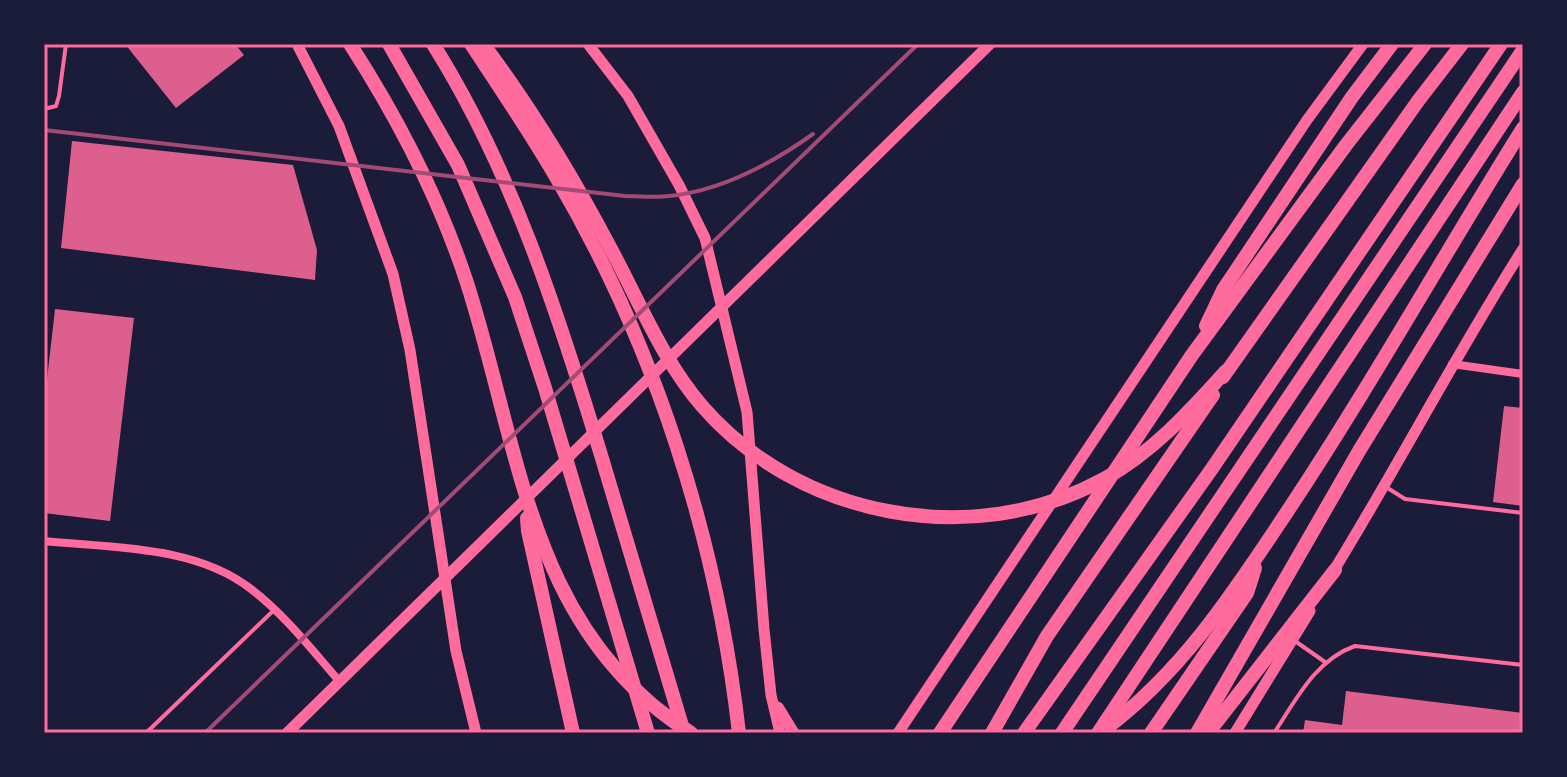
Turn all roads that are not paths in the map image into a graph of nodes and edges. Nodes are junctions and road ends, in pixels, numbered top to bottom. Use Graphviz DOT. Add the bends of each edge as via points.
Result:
graph roads {
  1 [pos="66,44"];
  2 [pos="297,44"];
  3 [pos="350,44"];
  4 [pos="389,44"];
  5 [pos="433,44"];
  6 [pos="471,44"];
  7 [pos="483,44"];
  8 [pos="588,44"];
  9 [pos="990,44"];
  10 [pos="1363,44"];
  11 [pos="1392,44"];
  12 [pos="1425,44"];
  13 [pos="1462,44"];
  14 [pos="1501,44"];
  15 [pos="1523,50"];
  16 [pos="1523,92"];
  17 [pos="44,109"];
  18 [pos="1523,128"];
  19 [pos="1523,184"];
  20 [pos="1523,249"];
  21 [pos="1192,355"];
  22 [pos="1452,364"];
  23 [pos="1226,371"];
  24 [pos="1523,374"];
  25 [pos="1386,487"];
  26 [pos="526,493"];
  27 [pos="1523,513"];
  28 [pos="44,541"];
  29 [pos="1259,554"];
  30 [pos="1335,570"];
  31 [pos="275,609"];
  32 [pos="1292,640"];
  33 [pos="1325,662"];
  34 [pos="1523,665"];
  35 [pos="340,682"];
  36 [pos="771,695"];
  37 [pos="146,733"];
  38 [pos="287,733"];
  39 [pos="476,733"];
  40 [pos="573,733"];
  41 [pos="648,733"];
  42 [pos="688,733"];
  43 [pos="739,733"];
  44 [pos="780,733"];
  45 [pos="794,733"];
  46 [pos="898,733"];
  47 [pos="940,733"];
  48 [pos="992,733"];
  49 [pos="1024,733"];
  50 [pos="1062,733"];
  51 [pos="1100,733"];
  52 [pos="1151,733"];
  53 [pos="1197,733"];
  54 [pos="1208,733"];
  55 [pos="1235,733"];
  56 [pos="1274,733"];
  1 -- 17 [label="lane" via="56,106"];
  2 -- 39 [label="main road" via="339,126 393,274 410,350 456,651"];
  3 -- 26 [label="highway" via="404,131 442,217 474,307"];
  4 -- 41 [label="highway" via="458,165 515,297"];
  5 -- 42 [label="highway" via="522,219 564,332"];
  6 -- 43 [label="highway" via="564,191 653,382 702,533"];
  7 -- 23 [label="highway" via="562,160 677,372 701,405 759,458 803,484 896,514 957,518 1009,513 1058,500 1105,479 1152,446"];
  8 -- 36 [label="main road" via="628,96 705,238 747,412"];
  9 -- 35 [label="main road"];
  10 -- 46 [label="main road" via="1298,133"];
  11 -- 21 [label="highway" via="1223,290"];
  12 -- 21 [label="highway"];
  13 -- 23 [label="highway"];
  14 -- 49 [label="highway" via="1211,470"];
  15 -- 50 [label="highway"];
  16 -- 51 [label="highway"];
  18 -- 29 [label="highway" via="1371,381"];
  19 -- 53 [label="highway" via="1367,438"];
  20 -- 22 [label="main road"];
  21 -- 47 [label="highway"];
  22 -- 24 [label="street"];
  22 -- 25 [label="main road"];
  23 -- 48 [label="highway" via="1047,636"];
  25 -- 27 [label="lane" via="1405,499"];
  25 -- 30 [label="main road"];
  26 -- 40 [label="highway" via="528,531"];
  26 -- 42 [label="highway" via="548,562 582,626 627,681"];
  28 -- 31 [label="street" via="184,559 230,575"];
  29 -- 51 [label="highway" via="1180,662 1148,696"];
  29 -- 52 [label="highway" via="1247,593"];
  30 -- 32 [label="main road"];
  30 -- 54 [label="highway"];
  31 -- 35 [label="street"];
  31 -- 37 [label="lane"];
  32 -- 33 [label="lane"];
  32 -- 55 [label="main road"];
  33 -- 34 [label="lane" via="1355,646"];
  33 -- 56 [label="lane"];
  35 -- 38 [label="main road"];
  36 -- 44 [label="main road"];
  36 -- 45 [label="main road"];
}
